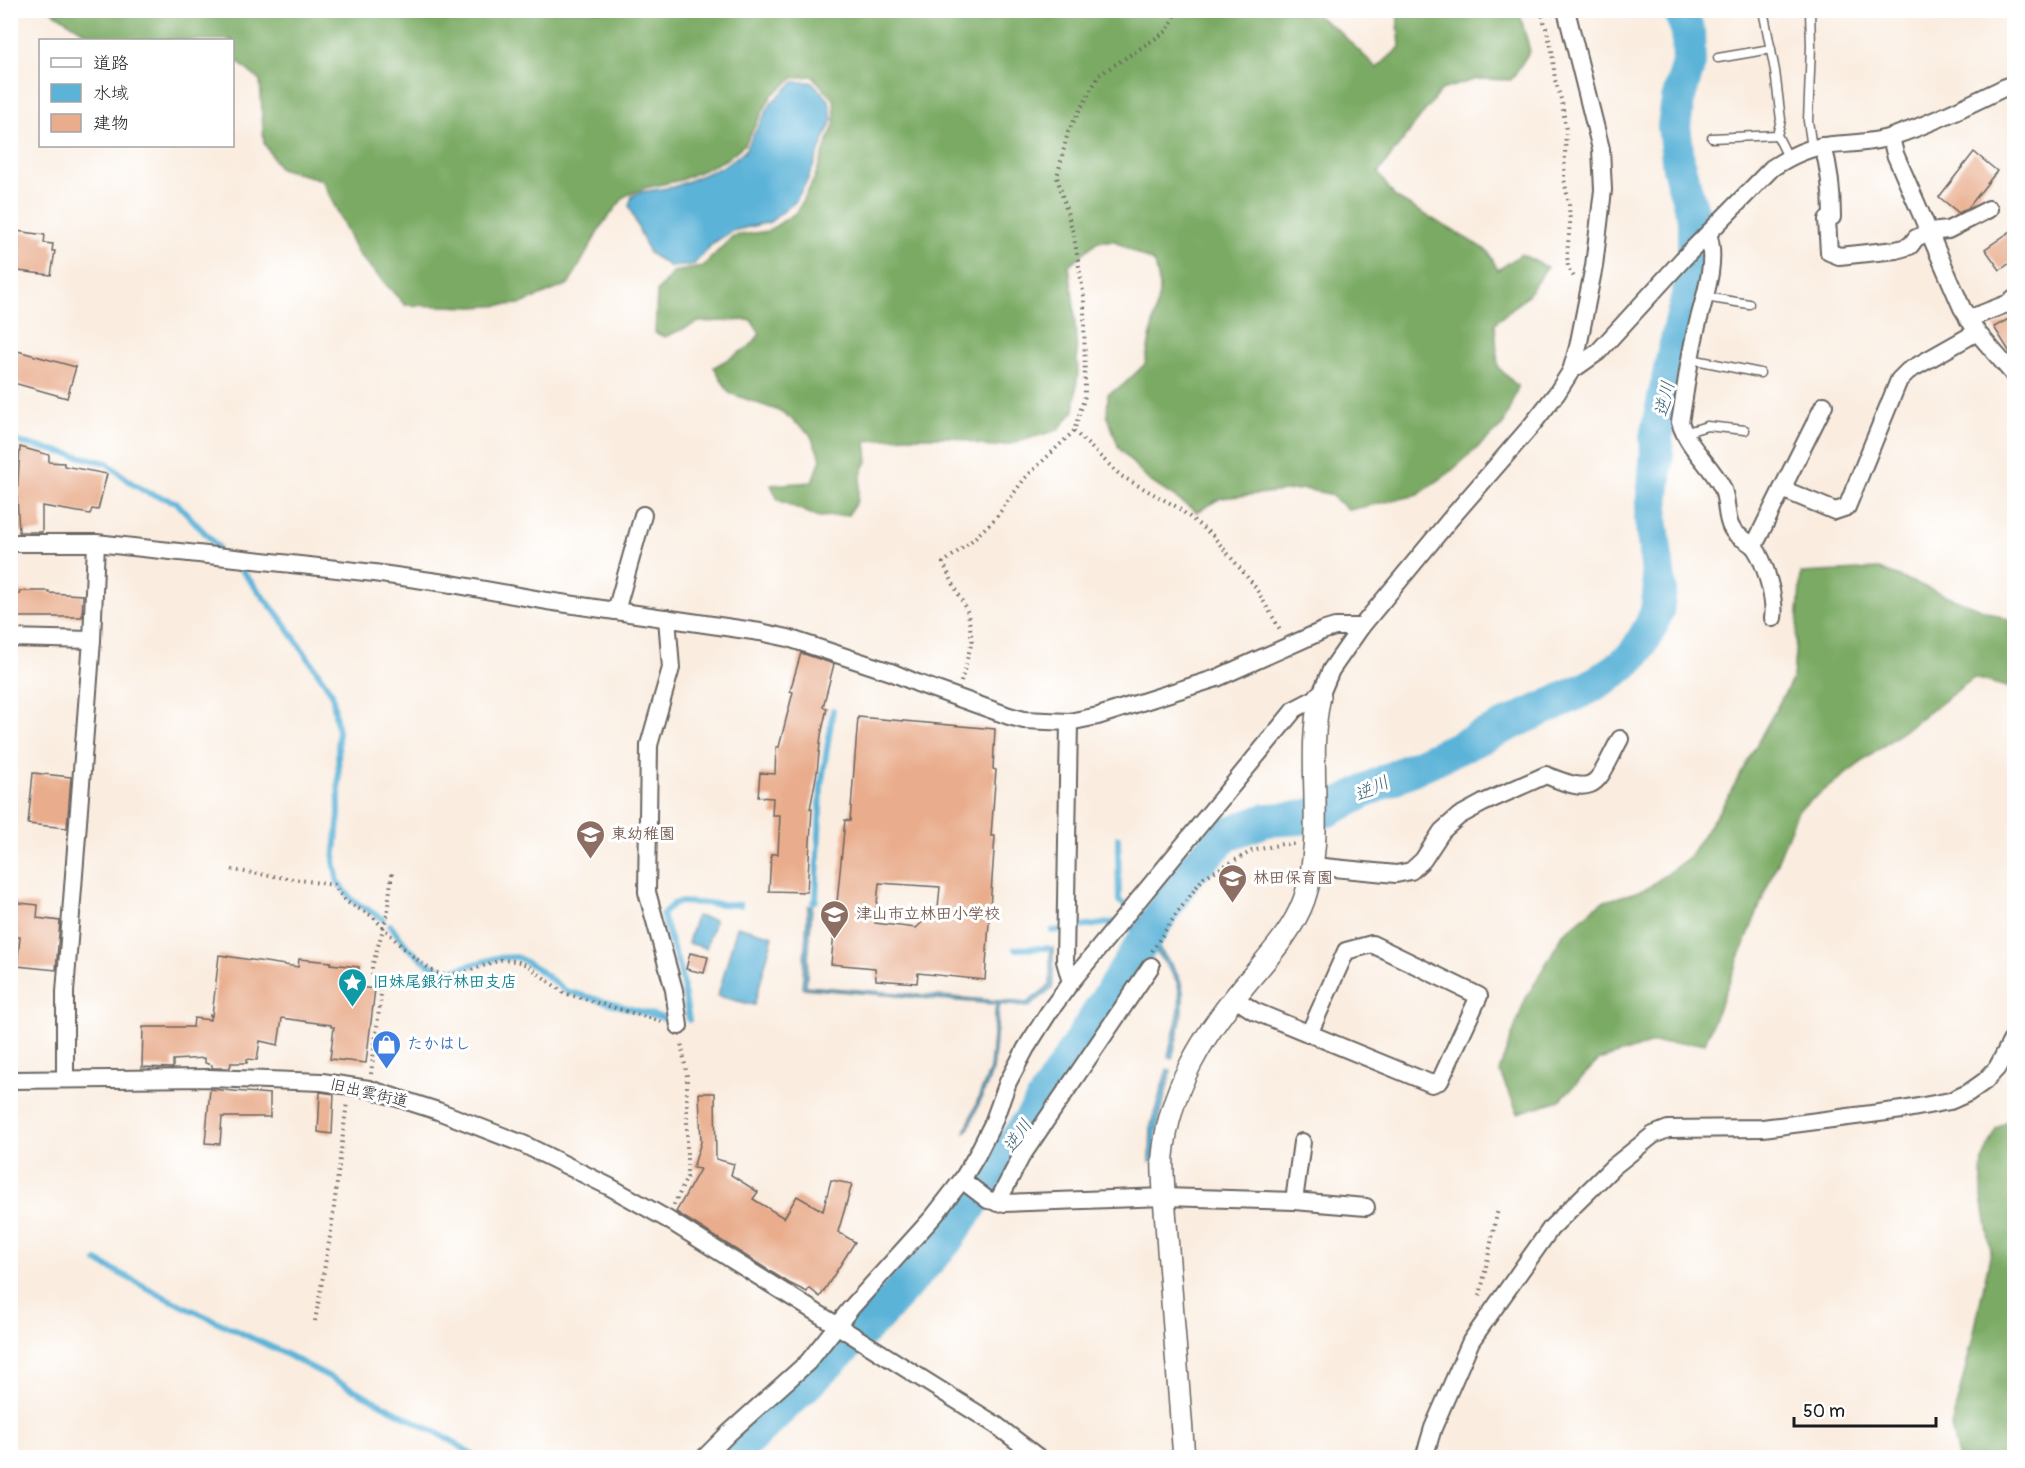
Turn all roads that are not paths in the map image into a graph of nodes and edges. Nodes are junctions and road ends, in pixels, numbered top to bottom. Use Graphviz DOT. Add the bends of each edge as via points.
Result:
graph roads {
  1 [pos="1566,10"];
  2 [pos="1763,10"];
  3 [pos="1810,10"];
  4 [pos="1771,49"];
  5 [pos="1718,58"];
  6 [pos="2014,83"];
  7 [pos="1776,135"];
  8 [pos="1891,137"];
  9 [pos="1712,138"];
  10 [pos="1817,147"];
  11 [pos="1788,157"];
  12 [pos="1989,209"];
  13 [pos="1929,232"];
  14 [pos="1706,236"];
  15 [pos="1705,297"];
  16 [pos="2014,299"];
  17 [pos="1749,304"];
  18 [pos="1973,326"];
  19 [pos="1691,359"];
  20 [pos="1571,371"];
  21 [pos="1760,373"];
  22 [pos="2014,375"];
  23 [pos="1824,405"];
  24 [pos="1745,430"];
  25 [pos="1684,434"];
  26 [pos="1782,489"];
  27 [pos="643,515"];
  28 [pos="10,543"];
  29 [pos="96,543"];
  30 [pos="1754,546"];
  31 [pos="616,611"];
  32 [pos="667,618"];
  33 [pos="1773,618"];
  34 [pos="1361,627"];
  35 [pos="10,638"];
  36 [pos="92,640"];
  37 [pos="1320,696"];
  38 [pos="1069,722"];
  39 [pos="1620,739"];
  40 [pos="1313,866"];
  41 [pos="1151,966"];
  42 [pos="1071,982"];
  43 [pos="1234,998"];
  44 [pos="679,1026"];
  45 [pos="1309,1034"];
  46 [pos="2014,1036"];
  47 [pos="65,1079"];
  48 [pos="10,1080"];
  49 [pos="1302,1142"];
  50 [pos="968,1185"];
  51 [pos="1164,1197"];
  52 [pos="993,1201"];
  53 [pos="1294,1201"];
  54 [pos="1366,1207"];
  55 [pos="842,1328"];
  56 [pos="704,1458"];
  57 [pos="1039,1458"];
  58 [pos="1184,1458"];
  59 [pos="1424,1458"];
  1 -- 20 [label="street" via="1601,149 1603,190 1594,266"];
  2 -- 4 [label="lane"];
  3 -- 10 [label="lane" via="1808,121"];
  4 -- 5 [label="lane"];
  4 -- 7 [label="lane" via="1781,120"];
  6 -- 8 [label="street"];
  7 -- 9 [label="lane"];
  7 -- 11 [label="lane"];
  8 -- 10 [label="street"];
  8 -- 13 [label="street"];
  10 -- 11 [label="street"];
  10 -- 13 [label="street" via="1829,165 1829,252 1839,256 1896,249 1910,246"];
  11 -- 14 [label="street" via="1772,168"];
  12 -- 13 [label="street" via="1948,230"];
  13 -- 18 [label="street"];
  14 -- 15 [label="street" via="1711,243"];
  14 -- 20 [label="street" via="1598,352"];
  15 -- 17 [label="lane"];
  15 -- 19 [label="street"];
  16 -- 18 [label="street"];
  18 -- 22 [label="street"];
  18 -- 26 [label="street" via="1899,380 1847,507 1835,511"];
  19 -- 21 [label="lane"];
  19 -- 25 [label="street" via="1680,422"];
  20 -- 34 [label="street" via="1531,426"];
  23 -- 26 [label="street"];
  24 -- 25 [label="lane" via="1707,426"];
  25 -- 30 [label="street" via="1721,485 1731,527"];
  26 -- 30 [label="street"];
  27 -- 31 [label="street"];
  28 -- 29 [label="street"];
  29 -- 31 [label="street" via="374,573"];
  29 -- 36 [label="street"];
  30 -- 33 [label="street" via="1763,563"];
  31 -- 32 [label="street"];
  32 -- 38 [label="street" via="788,638 1024,720"];
  32 -- 44 [label="street" via="671,668 649,745 647,892 674,990"];
  34 -- 37 [label="street" via="1331,670"];
  34 -- 38 [label="street" via="1335,627 1216,678"];
  35 -- 36 [label="street"];
  36 -- 47 [label="street" via="65,992"];
  37 -- 40 [label="street" via="1315,735"];
  37 -- 42 [label="street" via="1295,709"];
  38 -- 42 [label="street" via="1065,961"];
  39 -- 40 [label="street" via="1597,782 1586,787 1571,786 1546,775 1483,803 1442,831 1424,860 1411,871 1396,874"];
  40 -- 43 [label="street" via="1303,901 1289,929"];
  41 -- 52 [label="street"];
  42 -- 50 [label="street" via="1008,1082"];
  43 -- 45 [label="street" via="1254,1011"];
  43 -- 51 [label="street" via="1189,1066 1175,1097 1163,1158"];
  45 -- 45 [label="street" via="1346,951 1372,944 1479,996 1440,1080 1432,1084"];
  46 -- 59 [label="street" via="1997,1068 1985,1081 1950,1101 1763,1128 1668,1129 1653,1136 1613,1167 1551,1228 1472,1341 1433,1428"];
  47 -- 48 [label="street, 旧出雲街道"];
  47 -- 55 [label="street, 旧出雲街道" via="322,1082 369,1089 438,1110 523,1144 610,1187"];
  49 -- 53 [label="street"];
  50 -- 52 [label="street"];
  50 -- 55 [label="street" via="934,1216"];
  51 -- 52 [label="street"];
  51 -- 53 [label="street"];
  51 -- 58 [label="street"];
  53 -- 54 [label="street"];
  55 -- 56 [label="street"];
  55 -- 57 [label="street, 旧出雲街道" via="996,1425"];
}
